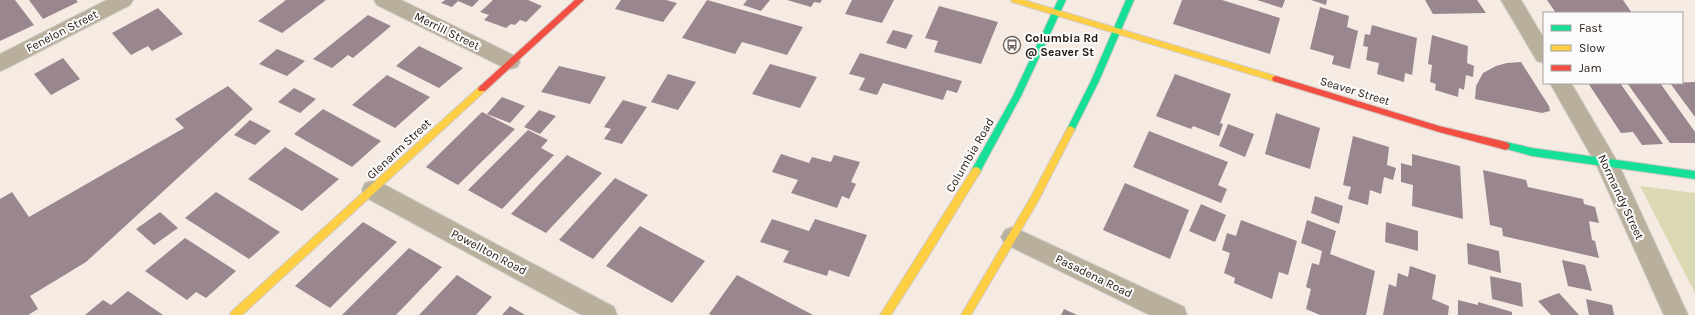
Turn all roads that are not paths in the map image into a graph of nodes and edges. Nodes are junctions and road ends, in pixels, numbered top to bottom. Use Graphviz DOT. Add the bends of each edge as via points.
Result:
graph roads {
  1 [pos="123,0"];
  2 [pos="384,0"];
  3 [pos="580,0"];
  4 [pos="1014,0"];
  5 [pos="1062,0"];
  6 [pos="1130,0"];
  7 [pos="1511,0"];
  8 [pos="1056,13"];
  9 [pos="1118,30"];
  10 [pos="1543,54"];
  11 [pos="510,62"];
  12 [pos="0,63"];
  13 [pos="1561,84"];
  14 [pos="1607,163"];
  15 [pos="1695,175"];
  16 [pos="373,190"];
  17 [pos="1013,237"];
  18 [pos="235,315"];
  19 [pos="605,315"];
  20 [pos="885,315"];
  21 [pos="966,315"];
  22 [pos="1175,315"];
  23 [pos="1676,315"];
  1 -- 12 [label="street, Fenelon Street"];
  2 -- 11 [label="street, Merrill Street"];
  3 -- 11 [label="street, Glenarm Street"];
  4 -- 8 [label="street, Seaver Street"];
  5 -- 8 [label="street, Columbia Road"];
  6 -- 9 [label="street"];
  7 -- 10 [label="street"];
  8 -- 9 [label="street, Seaver Street"];
  8 -- 20 [label="street, Columbia Road" via="1033,64 989,147 931,246"];
  9 -- 14 [label="street, Seaver Street" via="1439,129 1532,152"];
  9 -- 17 [label="street" via="1072,128"];
  11 -- 16 [label="street, Glenarm Street"];
  13 -- 14 [label="street, Normandy Street"];
  14 -- 15 [label="street, Seaver Street"];
  14 -- 23 [label="street, Normandy Street"];
  16 -- 18 [label="street, Glenarm Street"];
  16 -- 19 [label="street, Powellton Road"];
  17 -- 21 [label="street"];
  17 -- 22 [label="street, Pasadena Road"];
}
